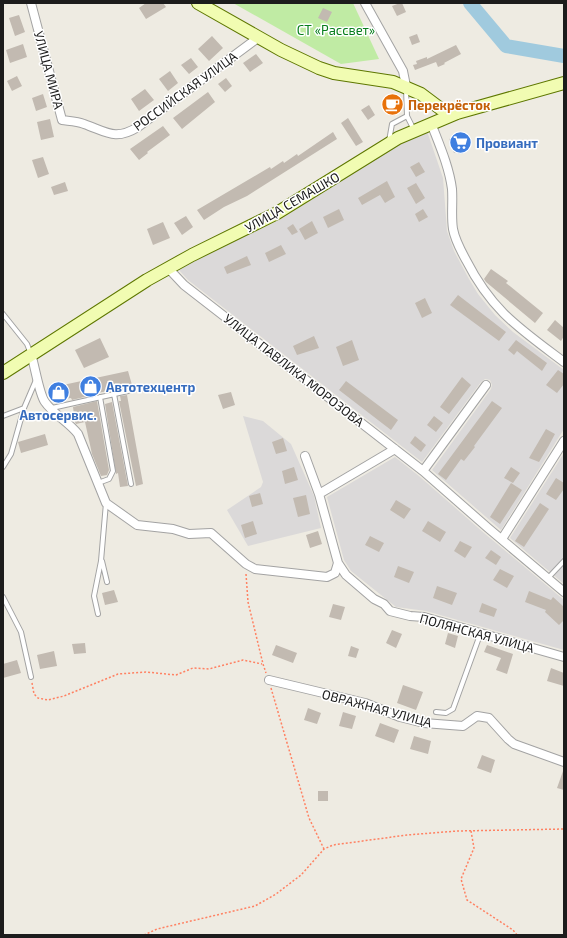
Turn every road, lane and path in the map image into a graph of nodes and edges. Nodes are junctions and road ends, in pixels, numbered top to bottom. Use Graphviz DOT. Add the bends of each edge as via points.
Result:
graph roads {
  1 [pos="31,3"];
  2 [pos="198,3"];
  3 [pos="365,3"];
  4 [pos="259,37"];
  5 [pos="558,85"];
  6 [pos="406,86"];
  7 [pos="434,104"];
  8 [pos="457,113"];
  9 [pos="407,116"];
  10 [pos="62,120"];
  11 [pos="430,123"];
  12 [pos="414,130"];
  13 [pos="388,144"];
  14 [pos="168,268"];
  15 [pos="3,314"];
  16 [pos="31,354"];
  17 [pos="564,362"];
  18 [pos="3,373"];
  19 [pos="38,376"];
  20 [pos="486,386"];
  21 [pos="128,391"];
  22 [pos="114,394"];
  23 [pos="100,397"];
  24 [pos="24,408"];
  25 [pos="52,408"];
  26 [pos="3,416"];
  27 [pos="564,441"];
  28 [pos="395,449"];
  29 [pos="304,456"];
  30 [pos="3,467"];
  31 [pos="423,471"];
  32 [pos="98,483"];
  33 [pos="131,484"];
  34 [pos="320,494"];
  35 [pos="106,503"];
  36 [pos="502,539"];
  37 [pos="101,561"];
  38 [pos="564,561"];
  39 [pos="338,563"];
  40 [pos="246,564"];
  41 [pos="332,575"];
  42 [pos="346,575"];
  43 [pos="548,578"];
  44 [pos="107,582"];
  45 [pos="564,592"];
  46 [pos="3,597"];
  47 [pos="98,614"];
  48 [pos="481,632"];
  49 [pos="564,657"];
  50 [pos="263,664"];
  51 [pos="31,677"];
  52 [pos="269,680"];
  53 [pos="436,712"];
  54 [pos="564,762"];
  55 [pos="564,829"];
  56 [pos="471,830"];
  57 [pos="324,849"];
  58 [pos="144,935"];
  59 [pos="516,935"];
  1 -- 10 [label="street, УЛИЦА МИРА"];
  2 -- 4 [label="main road"];
  3 -- 6 [label="street" via="403,71"];
  4 -- 6 [label="main road" via="334,73"];
  4 -- 10 [label="street, РОССИЙСКАЯ УЛИЦА" via="128,133 111,135 82,123"];
  5 -- 8 [label="main road, УЛИЦА СЕМАШКО"];
  6 -- 7 [label="main road"];
  6 -- 9 [label="lane"];
  7 -- 8 [label="main road" via="441,109"];
  7 -- 11 [label="main road"];
  8 -- 11 [label="main road, УЛИЦА СЕМАШКО"];
  9 -- 12 [label="lane"];
  9 -- 13 [label="lane" via="392,124"];
  11 -- 12 [label="main road, УЛИЦА СЕМАШКО"];
  11 -- 17 [label="street" via="449,176 453,230 474,275 500,311"];
  12 -- 13 [label="main road, УЛИЦА СЕМАШКО"];
  13 -- 14 [label="main road, УЛИЦА СЕМАШКО" via="277,213"];
  14 -- 16 [label="main road, УЛИЦА СЕМАШКО"];
  14 -- 28 [label="street, УЛИЦА ПАВЛИКА МОРОЗОВА" via="184,285"];
  15 -- 16 [label="lane" via="27,344"];
  16 -- 18 [label="main road, УЛИЦА СЕМАШКО"];
  16 -- 19 [label="street"];
  19 -- 24 [label="lane"];
  19 -- 25 [label="street" via="42,397"];
  20 -- 31 [label="street"];
  21 -- 22 [label="lane"];
  22 -- 23 [label="lane"];
  22 -- 33 [label="lane"];
  23 -- 25 [label="lane"];
  23 -- 32 [label="lane" via="113,471 109,479"];
  24 -- 26 [label="lane"];
  24 -- 30 [label="lane" via="12,454"];
  25 -- 32 [label="street" via="78,434"];
  27 -- 36 [label="street"];
  28 -- 31 [label="street, УЛИЦА ПАВЛИКА МОРОЗОВА"];
  28 -- 34 [label="street"];
  29 -- 34 [label="street, ПОЛЯНСКАЯ УЛИЦА"];
  31 -- 36 [label="street, УЛИЦА ПАВЛИКА МОРОЗОВА"];
  32 -- 35 [label="street"];
  34 -- 39 [label="street, ПОЛЯНСКАЯ УЛИЦА"];
  35 -- 37 [label="lane"];
  35 -- 40 [label="street" via="137,525 189,534 211,534"];
  36 -- 43 [label="street, УЛИЦА ПАВЛИКА МОРОЗОВА"];
  37 -- 44 [label="lane"];
  37 -- 47 [label="lane" via="94,596"];
  38 -- 43 [label="lane"];
  39 -- 41 [label="street"];
  39 -- 42 [label="street, ПОЛЯНСКАЯ УЛИЦА"];
  40 -- 41 [label="street" via="256,569 319,577"];
  40 -- 50 [label="path" via="248,602"];
  41 -- 42 [label="street"];
  42 -- 48 [label="street, ПОЛЯНСКАЯ УЛИЦА" via="394,613 424,617"];
  43 -- 45 [label="street, УЛИЦА ПАВЛИКА МОРОЗОВА"];
  46 -- 51 [label="lane" via="20,632"];
  48 -- 49 [label="street, ПОЛЯНСКАЯ УЛИЦА"];
  48 -- 53 [label="lane" via="453,709 446,714"];
  50 -- 51 [label="path" via="243,660 209,669 193,668 176,675 146,672 118,674 48,700 38,698 34,694"];
  50 -- 52 [label="path"];
  52 -- 54 [label="street, ОВРАЖНАЯ УЛИЦА" via="357,701 424,723 463,726 477,716 486,716 514,744"];
  52 -- 57 [label="path" via="306,811"];
  55 -- 56 [label="path"];
  56 -- 57 [label="path" via="407,835 333,845"];
  56 -- 59 [label="path" via="474,848 461,879 467,900 513,930"];
  57 -- 58 [label="path" via="301,875 255,906 157,929"];
}
